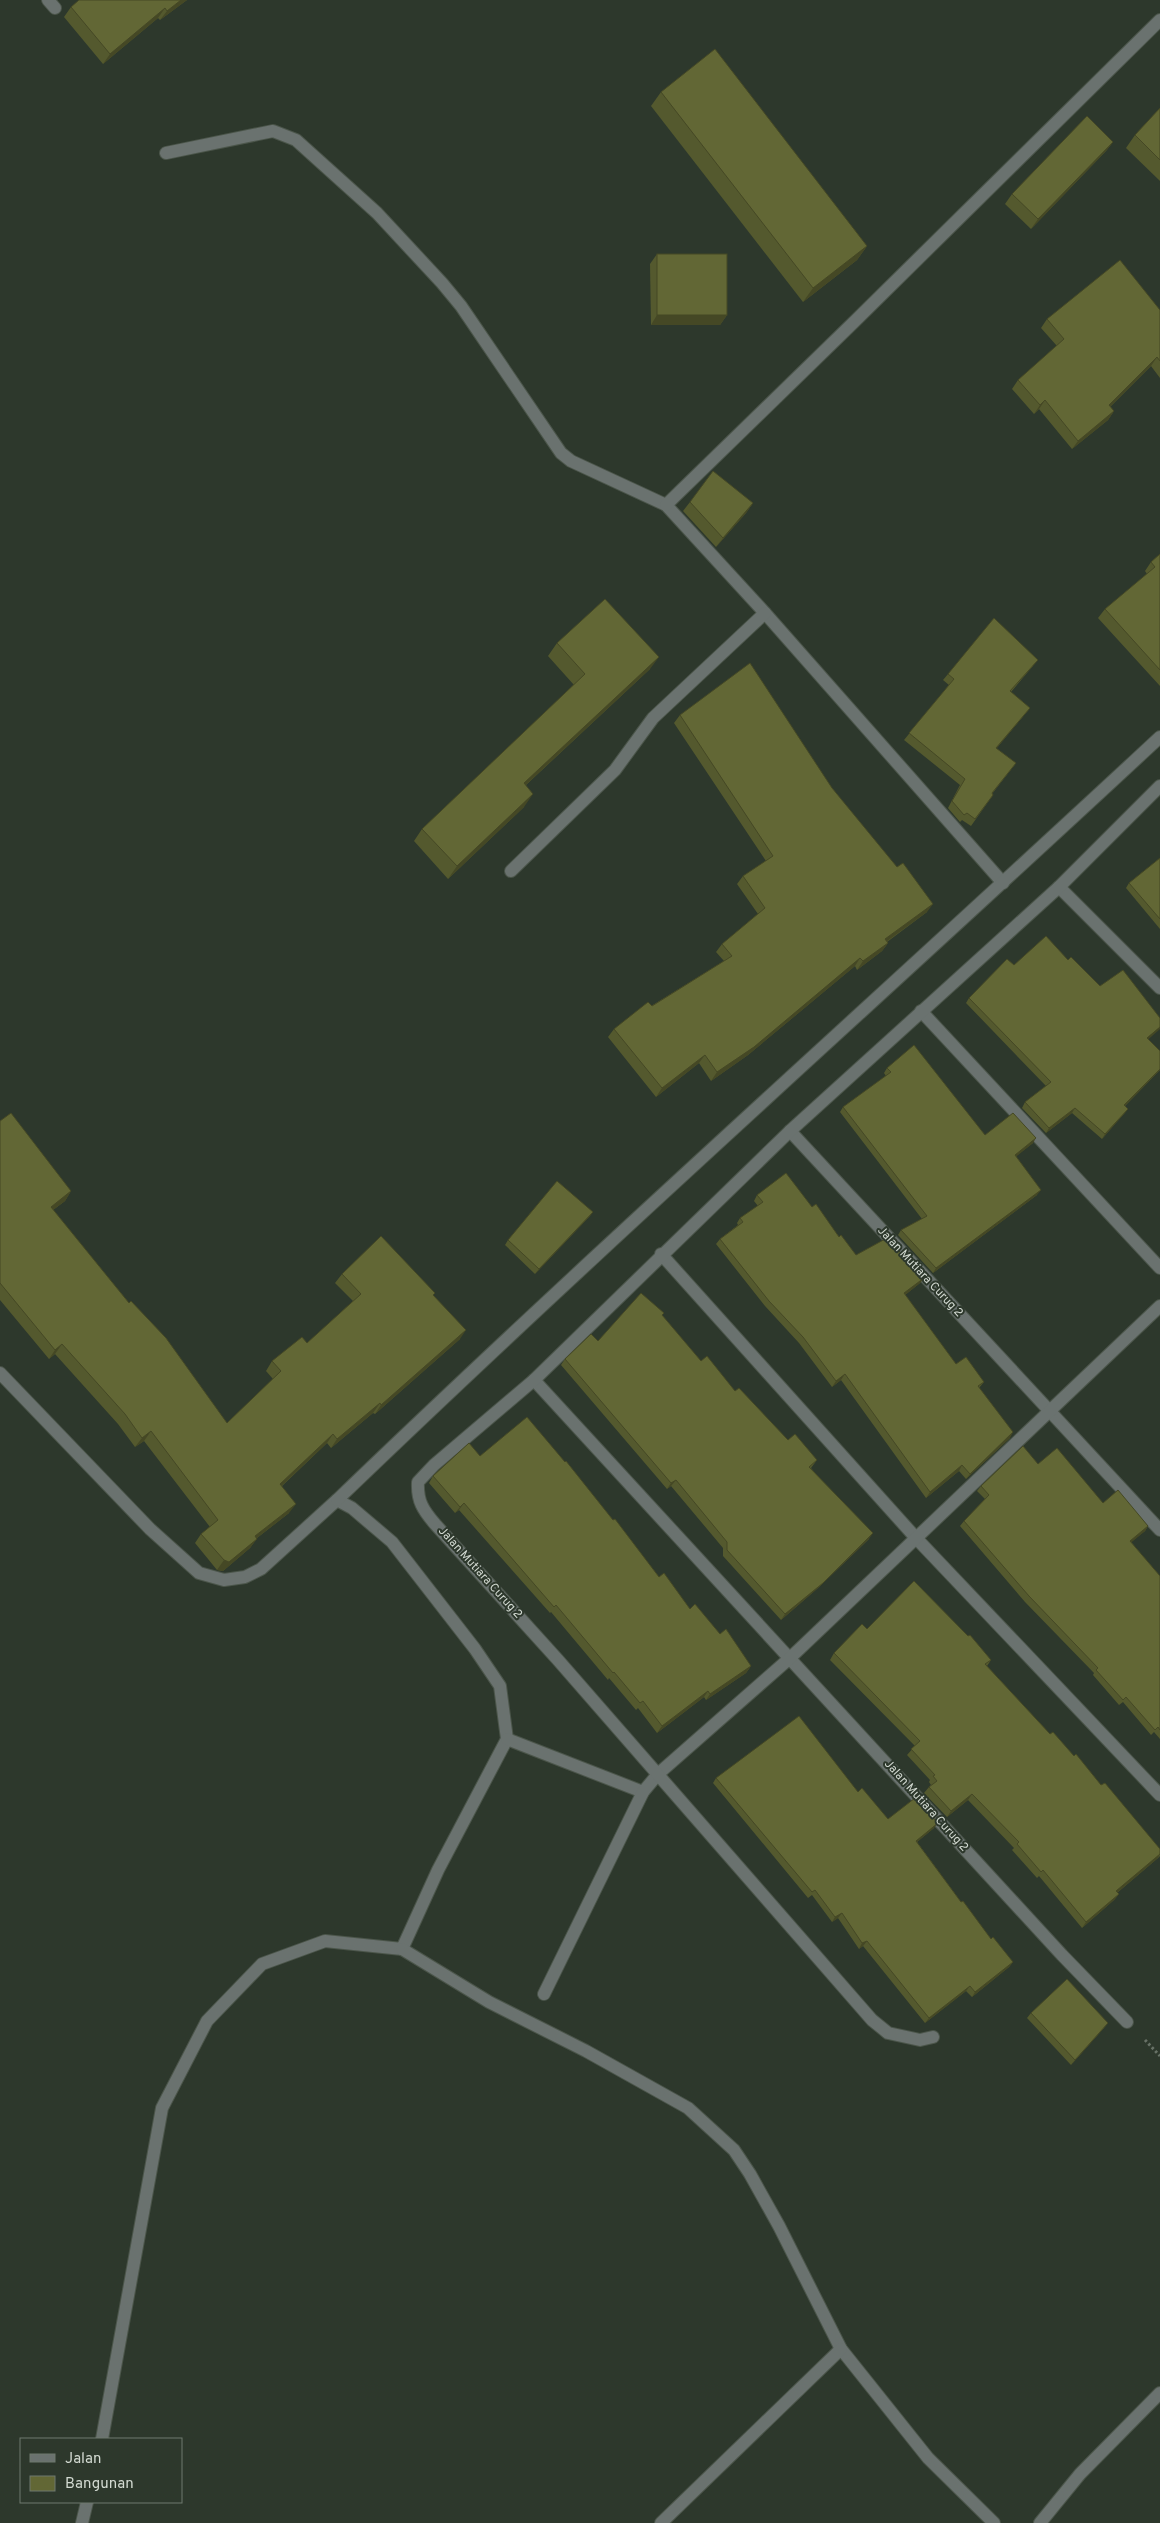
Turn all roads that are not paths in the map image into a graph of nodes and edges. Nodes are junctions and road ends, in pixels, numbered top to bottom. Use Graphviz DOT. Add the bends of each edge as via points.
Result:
graph roads {
  1 [pos="1160,20"];
  2 [pos="166,153"];
  3 [pos="666,505"];
  4 [pos="765,613"];
  5 [pos="1160,737"];
  6 [pos="1160,786"];
  7 [pos="511,871"];
  8 [pos="1003,883"];
  9 [pos="1059,887"];
  10 [pos="1160,988"];
  11 [pos="921,1011"];
  12 [pos="790,1131"];
  13 [pos="661,1254"];
  14 [pos="1160,1268"];
  15 [pos="1160,1306"];
  16 [pos="0,1373"];
  17 [pos="534,1380"];
  18 [pos="1050,1413"];
  19 [pos="337,1500"];
  20 [pos="1160,1530"];
  21 [pos="916,1538"];
  22 [pos="790,1658"];
  23 [pos="507,1739"];
  24 [pos="658,1774"];
  25 [pos="643,1792"];
  26 [pos="1160,1795"];
  27 [pos="402,1949"];
  28 [pos="544,1994"];
  29 [pos="1127,2022"];
  30 [pos="933,2037"];
  31 [pos="841,2349"];
  32 [pos="1160,2393"];
  33 [pos="102,2438"];
  34 [pos="87,2503"];
  35 [pos="82,2523"];
  36 [pos="661,2523"];
  37 [pos="994,2523"];
  38 [pos="1040,2523"];
  1 -- 3 [label="street"];
  2 -- 3 [label="street" via="273,131 296,140 377,213 442,283 561,453 571,461"];
  3 -- 4 [label="street"];
  4 -- 7 [label="street" via="653,718 615,770"];
  4 -- 8 [label="street"];
  5 -- 8 [label="street"];
  6 -- 9 [label="street, Jalan Mutiara Curug 2"];
  8 -- 19 [label="street" via="507,1336"];
  9 -- 10 [label="street"];
  9 -- 11 [label="street, Jalan Mutiara Curug 2"];
  11 -- 12 [label="street, Jalan Mutiara Curug 2"];
  11 -- 14 [label="street"];
  12 -- 13 [label="street, Jalan Mutiara Curug 2"];
  12 -- 18 [label="street, Jalan Mutiara Curug 2"];
  13 -- 17 [label="street, Jalan Mutiara Curug 2"];
  13 -- 21 [label="street"];
  15 -- 18 [label="street"];
  16 -- 19 [label="street" via="150,1529 199,1573 224,1580 244,1577 261,1569"];
  17 -- 22 [label="street, Jalan Mutiara Curug 2"];
  17 -- 24 [label="street, Jalan Mutiara Curug 2" via="434,1465 418,1482 417,1495 421,1507 435,1524"];
  18 -- 20 [label="street, Jalan Mutiara Curug 2"];
  18 -- 21 [label="street"];
  19 -- 23 [label="street" via="352,1508 392,1542 475,1649 500,1686"];
  21 -- 22 [label="street"];
  21 -- 26 [label="street"];
  22 -- 24 [label="street"];
  22 -- 29 [label="street, Jalan Mutiara Curug 2"];
  23 -- 25 [label="street"];
  23 -- 27 [label="street" via="438,1870"];
  24 -- 25 [label="street"];
  24 -- 30 [label="street, Jalan Mutiara Curug 2" via="872,2020 888,2033 920,2040"];
  25 -- 28 [label="street"];
  27 -- 31 [label="street" via="489,2002 688,2108 734,2150 750,2174"];
  27 -- 33 [label="street" via="325,1941 262,1964 207,2021 162,2108"];
  31 -- 36 [label="street"];
  31 -- 37 [label="street" via="928,2458"];
  32 -- 38 [label="street" via="1080,2474"];
  34 -- 35 [label="street"];
}
